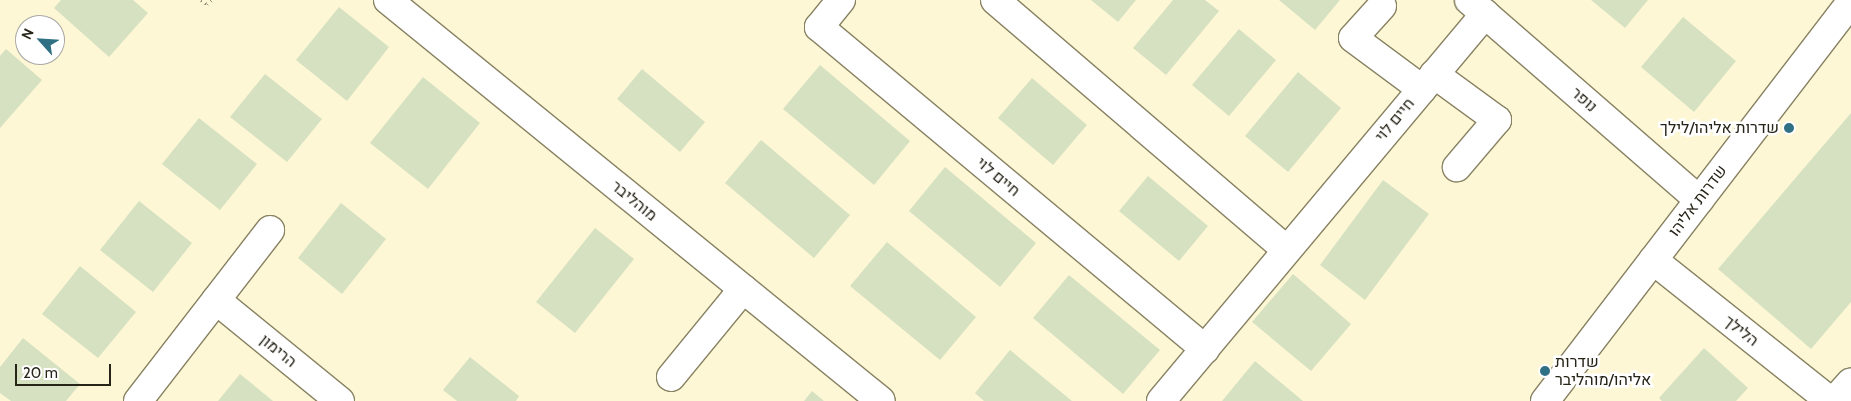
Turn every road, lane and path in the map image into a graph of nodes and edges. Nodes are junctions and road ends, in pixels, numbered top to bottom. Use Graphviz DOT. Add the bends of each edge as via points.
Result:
graph roads {
  1 [pos="201,0"];
  2 [pos="212,0"];
  3 [pos="388,0"];
  4 [pos="841,0"];
  5 [pos="995,0"];
  6 [pos="1382,6"];
  7 [pos="1477,7"];
  8 [pos="1848,11"];
  9 [pos="1428,82"];
  10 [pos="1458,167"];
  11 [pos="1699,200"];
  12 [pos="270,230"];
  13 [pos="1287,250"];
  14 [pos="1653,260"];
  15 [pos="743,289"];
  16 [pos="216,300"];
  17 [pos="1205,349"];
  18 [pos="671,377"];
  19 [pos="1851,382"];
  20 [pos="138,401"];
  21 [pos="340,401"];
  22 [pos="881,401"];
  23 [pos="1161,401"];
  24 [pos="1545,401"];
  25 [pos="1832,401"];
  1 -- 2 [label="path" via="207,4"];
  3 -- 15 [label="street, מוהליבר"];
  4 -- 17 [label="street, חיים לוי" via="819,26"];
  5 -- 13 [label="street"];
  6 -- 9 [label="street" via="1353,38"];
  7 -- 9 [label="street, חיים לוי"];
  7 -- 11 [label="street, נופר"];
  8 -- 11 [label="street, שדרות אליהו"];
  9 -- 10 [label="street" via="1497,120"];
  9 -- 13 [label="street, חיים לוי"];
  11 -- 14 [label="street, שדרות אליהו"];
  12 -- 16 [label="street"];
  13 -- 17 [label="street, חיים לוי"];
  14 -- 24 [label="street, שדרות אליהו"];
  14 -- 25 [label="street, הלילך"];
  15 -- 18 [label="street"];
  15 -- 22 [label="street, מוהליבר"];
  16 -- 20 [label="street"];
  16 -- 21 [label="street, הרימון"];
  17 -- 23 [label="street, חיים לוי"];
  19 -- 25 [label="street, הלילך"];
}
